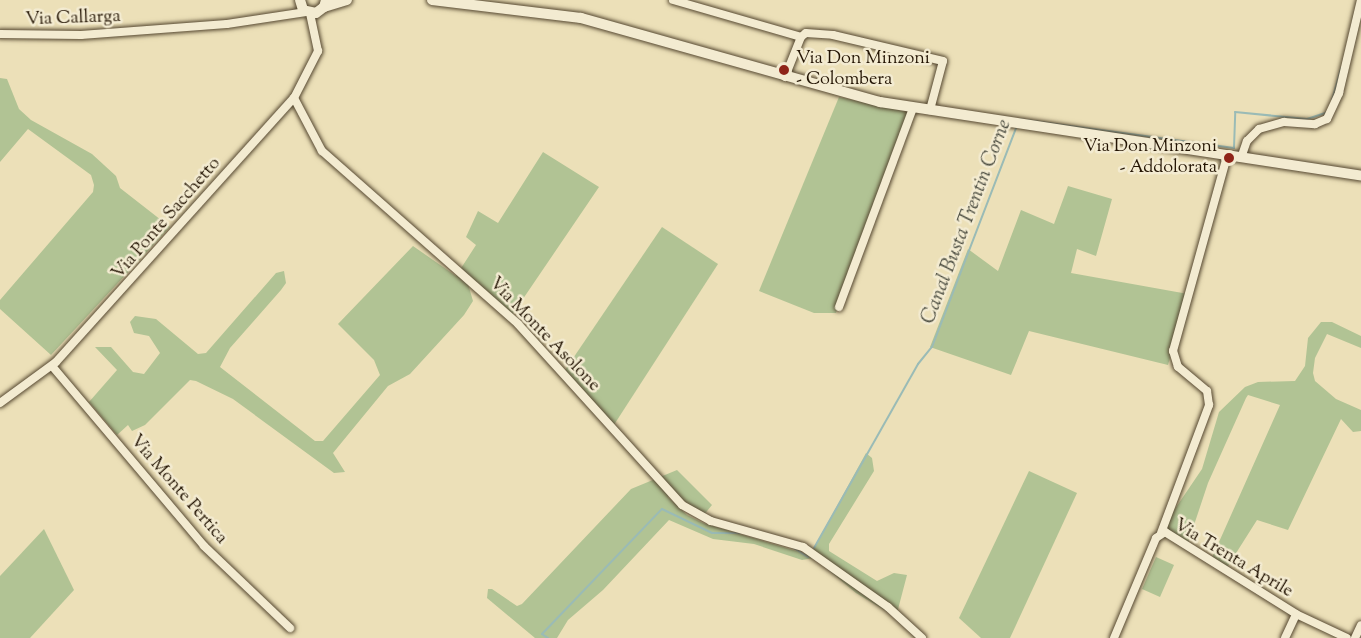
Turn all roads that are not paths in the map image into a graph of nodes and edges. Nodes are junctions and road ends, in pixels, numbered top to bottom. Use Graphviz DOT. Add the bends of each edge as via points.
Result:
graph roads {
  1 [pos="347,0"];
  2 [pos="432,0"];
  3 [pos="673,0"];
  4 [pos="1361,0"];
  5 [pos="312,7"];
  6 [pos="0,34"];
  7 [pos="801,37"];
  8 [pos="785,77"];
  9 [pos="294,98"];
  10 [pos="913,108"];
  11 [pos="930,111"];
  12 [pos="1227,156"];
  13 [pos="1241,158"];
  14 [pos="1361,176"];
  15 [pos="839,307"];
  16 [pos="52,366"];
  17 [pos="0,403"];
  18 [pos="1161,532"];
  19 [pos="1296,614"];
  20 [pos="1361,625"];
  21 [pos="290,628"];
  22 [pos="922,638"];
  23 [pos="1114,638"];
  24 [pos="1285,638"];
  25 [pos="1347,638"];
  26 [pos="1355,638"];
  1 -- 5 [label="street"];
  2 -- 8 [label="street" via="581,18"];
  3 -- 7 [label="street"];
  4 -- 13 [label="street" via="1339,93 1327,119 1315,124 1284,122 1259,129 1246,141"];
  5 -- 6 [label="street, Via Callarga" via="290,15 227,24 81,35"];
  5 -- 9 [label="street, Via Ponte Sacchetto" via="318,51"];
  7 -- 8 [label="street"];
  7 -- 11 [label="street" via="806,33 833,35 943,61"];
  8 -- 10 [label="street"];
  9 -- 16 [label="street, Via Ponte Sacchetto" via="135,280"];
  9 -- 22 [label="street, Via Monte Asolone" via="322,151 518,324 682,505 711,522 803,547 888,607"];
  10 -- 11 [label="street"];
  10 -- 15 [label="street"];
  11 -- 12 [label="street"];
  12 -- 13 [label="street"];
  12 -- 18 [label="street" via="1173,351 1178,367 1207,391 1209,405"];
  13 -- 14 [label="street"];
  16 -- 17 [label="street, Via Ponte Sacchetto"];
  16 -- 21 [label="street, Via Monte Pertica" via="204,546"];
  18 -- 19 [label="street, Via Trenta Aprile"];
  18 -- 23 [label="street, Via Trenta Aprile"];
  19 -- 24 [label="street, Via Trenta Aprile"];
  19 -- 25 [label="street, Via Trenta Aprile"];
  20 -- 26 [label="street"];
}
